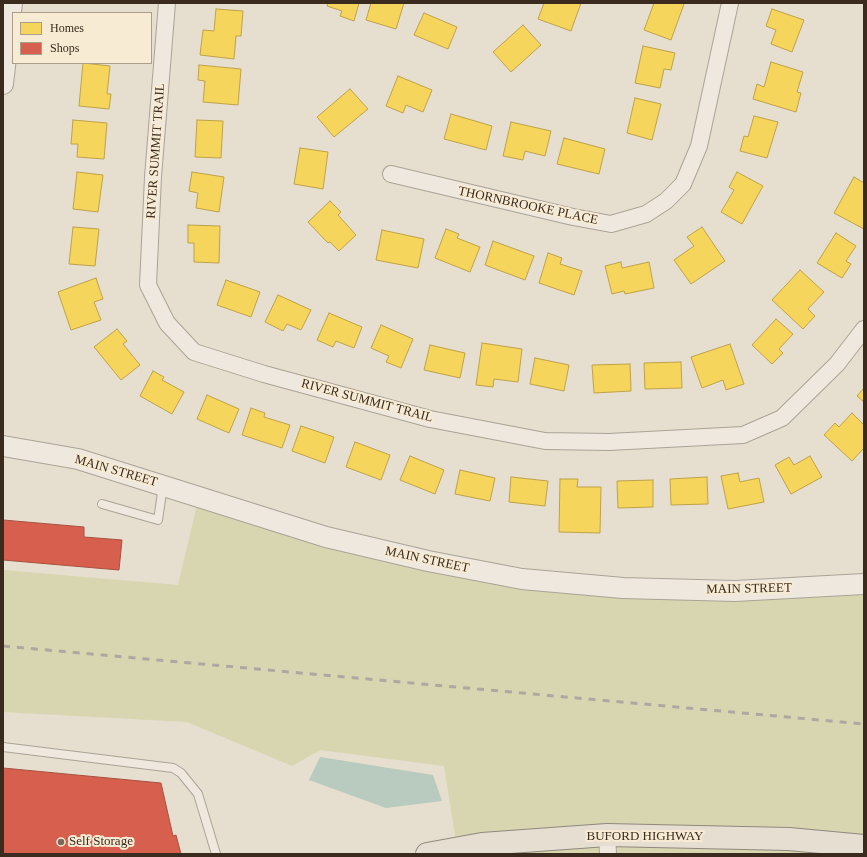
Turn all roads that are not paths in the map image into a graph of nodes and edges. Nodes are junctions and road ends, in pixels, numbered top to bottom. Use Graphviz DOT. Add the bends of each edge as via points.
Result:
graph roads {
  1 [pos="12,3"];
  2 [pos="167,3"];
  3 [pos="730,3"];
  4 [pos="6,28"];
  5 [pos="3,84"];
  6 [pos="391,174"];
  7 [pos="864,329"];
  8 [pos="3,446"];
  9 [pos="163,485"];
  10 [pos="102,504"];
  11 [pos="864,584"];
  12 [pos="3,747"];
  13 [pos="607,844"];
  14 [pos="864,846"];
  15 [pos="216,854"];
  16 [pos="427,854"];
  1 -- 4 [label="street"];
  2 -- 7 [label="street, RIVER SUMMIT TRAIL" via="153,177 148,286 167,323 194,352 264,374 430,419 545,441 609,442 743,436 782,418 837,364"];
  3 -- 6 [label="street, THORNBROOKE PLACE" via="699,146 683,184 666,201 646,214 611,224"];
  4 -- 5 [label="street"];
  8 -- 9 [label="street, MAIN STREET" via="78,459"];
  9 -- 10 [label="lane" via="158,520"];
  9 -- 11 [label="street, MAIN STREET" via="326,537 428,561 522,579 623,588 735,591"];
  12 -- 15 [label="lane" via="173,768 181,773 198,794"];
  13 -- 14 [label="main road, BUFORD HIGHWAY" via="789,839"];
  13 -- 16 [label="main road, BUFORD HIGHWAY" via="482,844"];
}
